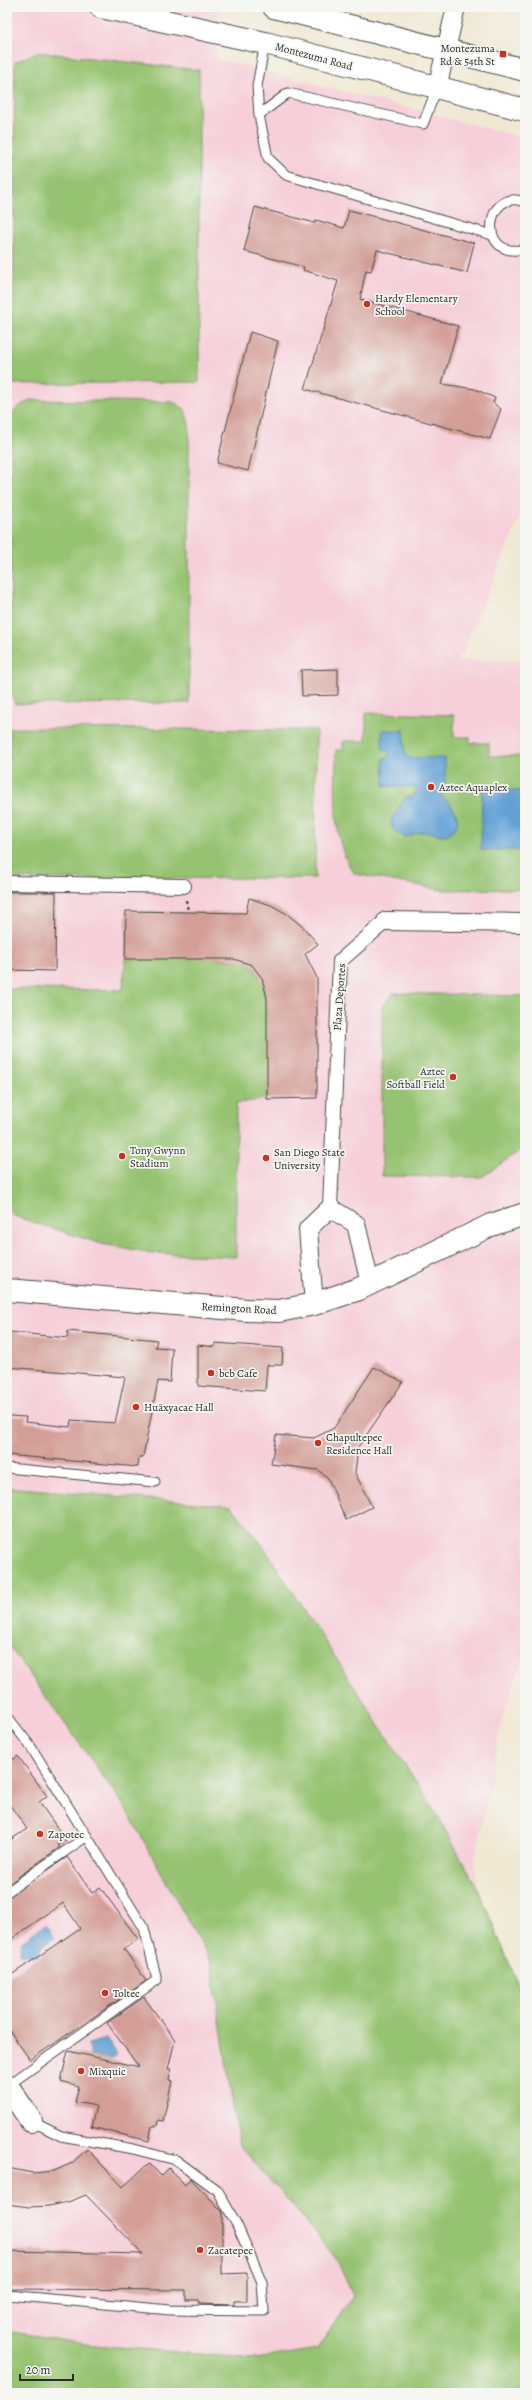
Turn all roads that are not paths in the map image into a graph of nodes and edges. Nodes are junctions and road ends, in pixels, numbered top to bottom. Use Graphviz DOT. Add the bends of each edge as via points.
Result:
graph roads {
  1 [pos="101,7"];
  2 [pos="274,7"];
  3 [pos="456,7"];
  4 [pos="264,42"];
  5 [pos="445,51"];
  6 [pos="525,70"];
  7 [pos="437,88"];
  8 [pos="525,110"];
  9 [pos="259,115"];
  10 [pos="525,202"];
  11 [pos="492,235"];
  12 [pos="525,249"];
  13 [pos="7,883"];
  14 [pos="184,886"];
  15 [pos="386,922"];
  16 [pos="525,923"];
  17 [pos="330,1208"];
  18 [pos="525,1214"];
  19 [pos="370,1284"];
  20 [pos="7,1290"];
  21 [pos="314,1304"];
  22 [pos="7,1468"];
  23 [pos="155,1482"];
  24 [pos="7,1716"];
  25 [pos="86,1836"];
  26 [pos="7,1892"];
  27 [pos="7,2086"];
  28 [pos="22,2112"];
  29 [pos="7,2295"];
  1 -- 4 [label="main road, Montezuma Road"];
  2 -- 5 [label="main road"];
  3 -- 5 [label="street"];
  4 -- 7 [label="main road, Montezuma Road"];
  4 -- 9 [label="lane" via="257,86"];
  5 -- 6 [label="main road"];
  5 -- 7 [label="street"];
  7 -- 8 [label="main road, Montezuma Road"];
  7 -- 9 [label="lane" via="423,124 288,93"];
  9 -- 11 [label="lane" via="268,158 286,175"];
  10 -- 11 [label="lane" via="513,200 498,207 491,220"];
  11 -- 12 [label="lane" via="508,250"];
  13 -- 14 [label="street"];
  15 -- 16 [label="street, Plaza Deportes"];
  15 -- 17 [label="street, Plaza Deportes" via="340,961"];
  17 -- 19 [label="street" via="356,1224"];
  17 -- 21 [label="street" via="308,1229"];
  18 -- 19 [label="main road, Remington Road" via="491,1225"];
  19 -- 21 [label="main road, Remington Road"];
  20 -- 21 [label="main road, Remington Road" via="247,1310 277,1311"];
  22 -- 23 [label="lane"];
  24 -- 25 [label="lane" via="31,1747"];
  25 -- 26 [label="lane"];
  25 -- 27 [label="lane" via="144,1928 157,1980"];
  27 -- 28 [label="main road"];
  28 -- 29 [label="lane" via="61,2136 176,2160 218,2191 237,2225 262,2282 264,2311 170,2310"];
}
